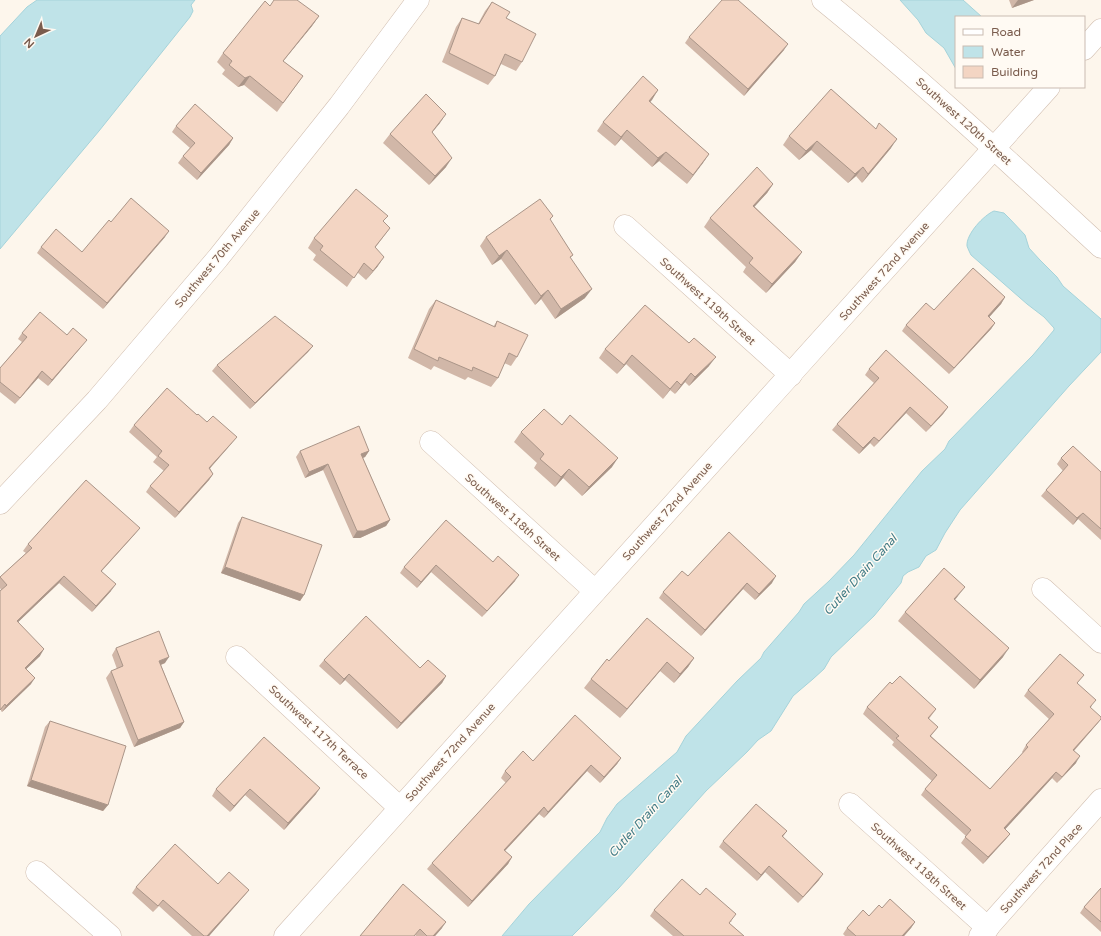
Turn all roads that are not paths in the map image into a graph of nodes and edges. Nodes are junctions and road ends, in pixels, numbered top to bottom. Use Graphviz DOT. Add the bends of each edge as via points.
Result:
graph roads {
  1 [pos="418,0"];
  2 [pos="823,0"];
  3 [pos="1101,30"];
  4 [pos="1085,48"];
  5 [pos="1048,88"];
  6 [pos="994,148"];
  7 [pos="625,226"];
  8 [pos="1101,247"];
  9 [pos="790,375"];
  10 [pos="431,442"];
  11 [pos="0,503"];
  12 [pos="1043,589"];
  13 [pos="594,591"];
  14 [pos="1101,642"];
  15 [pos="237,657"];
  16 [pos="1101,800"];
  17 [pos="850,804"];
  18 [pos="400,808"];
  19 [pos="37,872"];
  20 [pos="984,932"];
  21 [pos="110,936"];
  22 [pos="285,936"];
  1 -- 11 [label="street, Southwest 70th Avenue" via="339,106 218,258 97,400"];
  2 -- 6 [label="street, Southwest 120th Street"];
  3 -- 4 [label="street"];
  5 -- 6 [label="street, Southwest 72nd Avenue"];
  6 -- 8 [label="street, Southwest 120th Street"];
  6 -- 9 [label="street, Southwest 72nd Avenue"];
  7 -- 9 [label="street, Southwest 119th Street"];
  9 -- 13 [label="street, Southwest 72nd Avenue"];
  10 -- 13 [label="street, Southwest 118th Street"];
  12 -- 14 [label="street"];
  13 -- 18 [label="street, Southwest 72nd Avenue"];
  15 -- 18 [label="street, Southwest 117th Terrace"];
  16 -- 20 [label="street, Southwest 72nd Place"];
  17 -- 20 [label="street, Southwest 118th Street"];
  18 -- 22 [label="street, Southwest 72nd Avenue"];
  19 -- 21 [label="street"];
}
